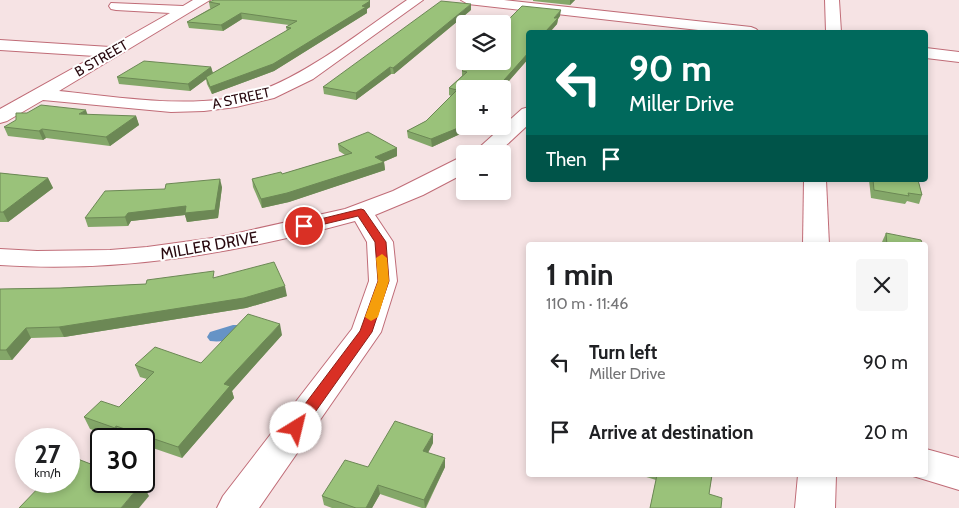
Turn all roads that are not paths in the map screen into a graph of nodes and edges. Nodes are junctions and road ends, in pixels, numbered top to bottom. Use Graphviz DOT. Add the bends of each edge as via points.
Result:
graph roads {
  1 [pos="203,0"];
  2 [pos="416,0"];
  3 [pos="468,0"];
  4 [pos="609,0"];
  5 [pos="832,0"];
  6 [pos="116,6"];
  7 [pos="186,10"];
  8 [pos="598,15"];
  9 [pos="590,28"];
  10 [pos="733,30"];
  11 [pos="834,30"];
  12 [pos="2,36"];
  13 [pos="112,52"];
  14 [pos="928,53"];
  15 [pos="959,57"];
  16 [pos="40,94"];
  17 [pos="526,116"];
  18 [pos="0,117"];
  19 [pos="495,145"];
  20 [pos="456,169"];
  21 [pos="816,182"];
  22 [pos="361,212"];
  23 [pos="816,242"];
  24 [pos="0,257"];
  25 [pos="928,466"];
  26 [pos="959,474"];
  27 [pos="817,477"];
  28 [pos="237,508"];
  29 [pos="815,508"];
  1 -- 7 [label="street, B STREET"];
  2 -- 16 [label="street, A STREET" via="298,81 245,100 208,106 168,106"];
  3 -- 8 [label="street"];
  4 -- 8 [label="street"];
  5 -- 11 [label="street"];
  6 -- 7 [label="street"];
  7 -- 13 [label="street, B STREET"];
  8 -- 9 [label="street"];
  8 -- 10 [label="street"];
  12 -- 13 [label="street"];
  13 -- 16 [label="street, B STREET"];
  14 -- 15 [label="street"];
  16 -- 18 [label="street, B STREET"];
  17 -- 19 [label="street"];
  20 -- 22 [label="street, MILLER DRIVE"];
  21 -- 23 [label="street"];
  22 -- 24 [label="street, MILLER DRIVE" via="248,240 133,258 41,261"];
  22 -- 28 [label="street" via="380,242 384,281 366,332"];
  25 -- 26 [label="street"];
  27 -- 29 [label="street"];
}
